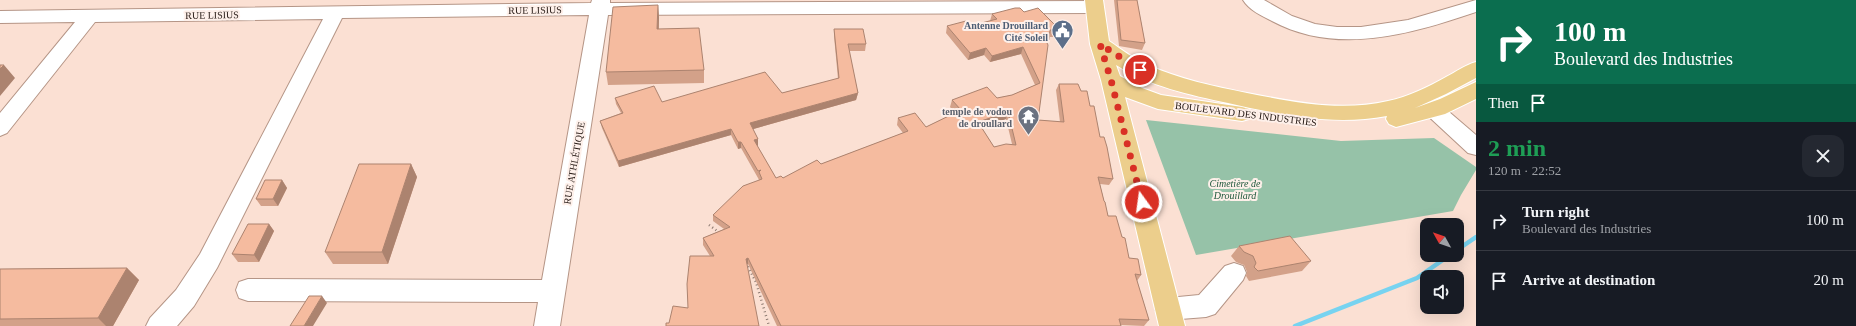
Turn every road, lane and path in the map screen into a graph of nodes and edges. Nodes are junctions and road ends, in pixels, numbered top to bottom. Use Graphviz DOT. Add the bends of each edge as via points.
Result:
graph roads {
  1 [pos="1252,0"];
  2 [pos="1095,3"];
  3 [pos="601,4"];
  4 [pos="1476,6"];
  5 [pos="88,11"];
  6 [pos="335,13"];
  7 [pos="0,17"];
  8 [pos="1100,44"];
  9 [pos="1476,69"];
  10 [pos="1111,80"];
  11 [pos="1476,89"];
  12 [pos="1434,110"];
  13 [pos="0,128"];
  14 [pos="1476,147"];
  15 [pos="710,225"];
  16 [pos="726,237"];
  17 [pos="743,258"];
  18 [pos="1234,273"];
  19 [pos="248,290"];
  20 [pos="553,291"];
  21 [pos="1170,318"];
  22 [pos="159,326"];
  23 [pos="547,326"];
  24 [pos="769,326"];
  1 -- 4 [label="street" via="1272,14 1292,23 1323,32 1348,35 1422,24"];
  2 -- 3 [label="street, RUE LISIUS"];
  2 -- 8 [label="main road"];
  3 -- 6 [label="street, RUE LISIUS"];
  3 -- 20 [label="street, RUE ATHLÉTIQUE"];
  5 -- 6 [label="street, RUE LISIUS"];
  5 -- 7 [label="street, RUE LISIUS"];
  5 -- 13 [label="street"];
  6 -- 22 [label="street" via="216,247 186,297 172,316"];
  8 -- 9 [label="main road, BOULEVARD DES INDUSTRIES" via="1140,70 1174,83 1208,93 1296,110 1323,112 1374,111 1412,101 1446,87"];
  8 -- 10 [label="main road"];
  10 -- 12 [label="main road, BOULEVARD DES INDUSTRIES" via="1158,102 1315,124 1374,123"];
  10 -- 21 [label="main road"];
  11 -- 12 [label="main road, BOULEVARD DES INDUSTRIES"];
  12 -- 14 [label="street"];
  15 -- 16 [label="path"];
  17 -- 24 [label="path" via="756,282"];
  18 -- 21 [label="street" via="1206,306"];
  19 -- 20 [label="street"];
  20 -- 23 [label="street, RUE ATHLÉTIQUE"];
}
